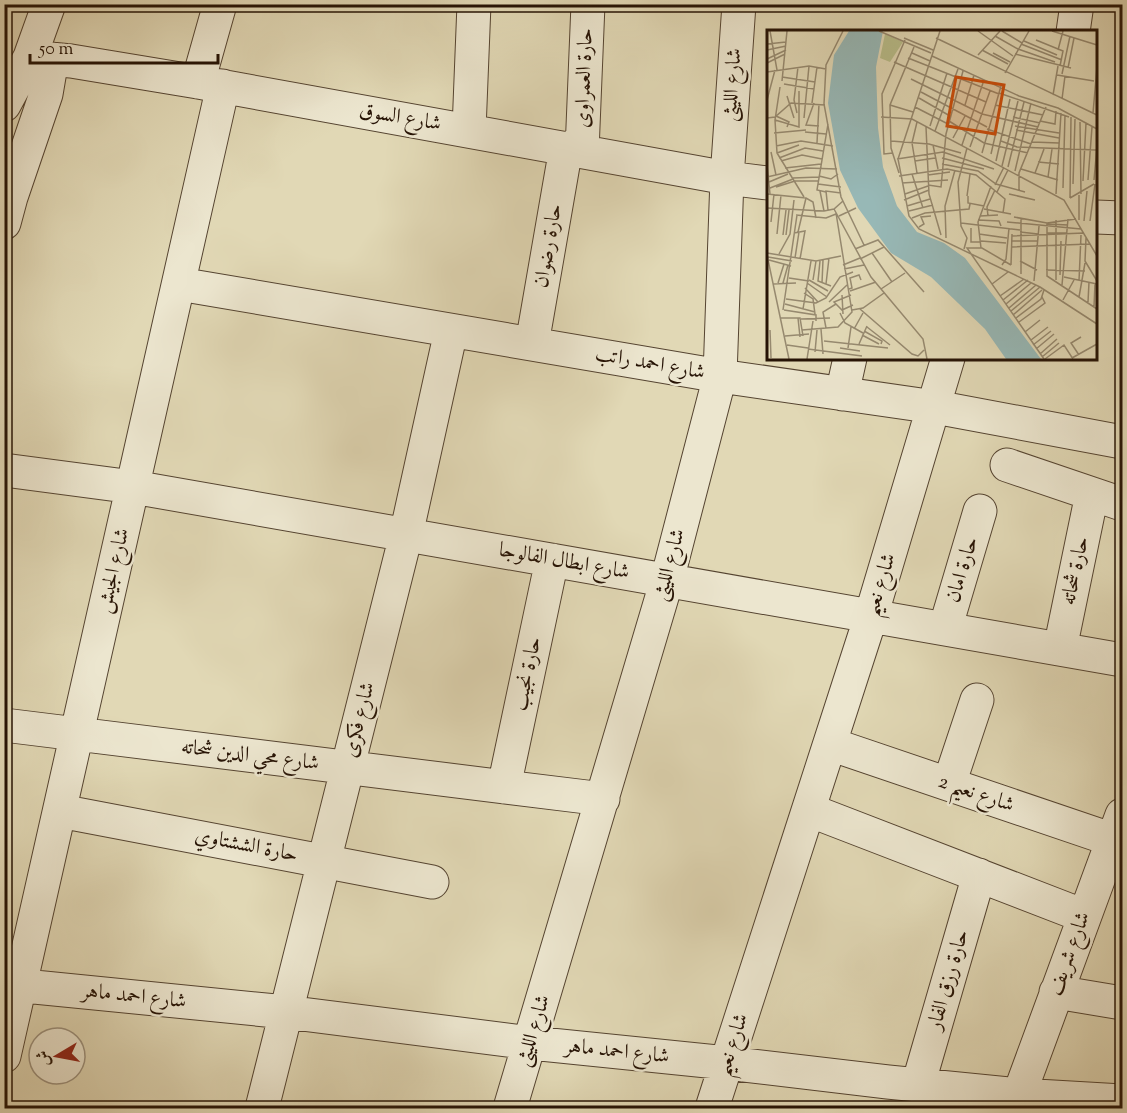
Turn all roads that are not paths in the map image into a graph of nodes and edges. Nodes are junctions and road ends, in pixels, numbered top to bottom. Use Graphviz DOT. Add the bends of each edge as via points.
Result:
graph roads {
  1 [pos="49,4"];
  2 [pos="219,4"];
  3 [pos="474,4"];
  4 [pos="588,4"];
  5 [pos="739,4"];
  6 [pos="1077,4"];
  7 [pos="1073,30"];
  8 [pos="41,58"];
  9 [pos="211,84"];
  10 [pos="4,105"];
  11 [pos="470,130"];
  12 [pos="574,150"];
  13 [pos="727,178"];
  14 [pos="767,183"];
  15 [pos="1097,217"];
  16 [pos="1122,218"];
  17 [pos="4,223"];
  18 [pos="179,284"];
  19 [pos="451,331"];
  20 [pos="532,344"];
  21 [pos="850,360"];
  22 [pos="947,360"];
  23 [pos="720,376"];
  24 [pos="842,394"];
  25 [pos="935,407"];
  26 [pos="1122,442"];
  27 [pos="1007,465"];
  28 [pos="4,470"];
  29 [pos="133,487"];
  30 [pos="1092,494"];
  31 [pos="1122,504"];
  32 [pos="980,511"];
  33 [pos="406,535"];
  34 [pos="552,560"];
  35 [pos="667,580"];
  36 [pos="871,616"];
  37 [pos="945,629"];
  38 [pos="1060,649"];
  39 [pos="1122,660"];
  40 [pos="977,700"];
  41 [pos="4,725"];
  42 [pos="77,735"];
  43 [pos="830,744"];
  44 [pos="348,768"];
  45 [pos="948,784"];
  46 [pos="504,787"];
  47 [pos="603,799"];
  48 [pos="809,810"];
  49 [pos="60,811"];
  50 [pos="1119,833"];
  51 [pos="325,861"];
  52 [pos="979,875"];
  53 [pos="432,882"];
  54 [pos="1084,916"];
  55 [pos="13,985"];
  56 [pos="1056,992"];
  57 [pos="1122,1004"];
  58 [pos="286,1012"];
  59 [pos="531,1043"];
  60 [pos="4,1056"];
  61 [pos="727,1063"];
  62 [pos="895,1092"];
  63 [pos="1019,1095"];
  64 [pos="1122,1101"];
  65 [pos="1081,1104"];
  66 [pos="262,1108"];
  67 [pos="510,1108"];
  68 [pos="712,1108"];
  1 -- 8 [label="street"];
  2 -- 9 [label="street, شارع الجيش"];
  3 -- 11 [label="street"];
  4 -- 12 [label="street, حارة العمراوى"];
  5 -- 13 [label="street, شارع الليثى"];
  6 -- 7 [label="street"];
  8 -- 9 [label="street, شارع السوق"];
  8 -- 10 [label="street"];
  8 -- 17 [label="street" via="46,94"];
  9 -- 11 [label="street, شارع السوق"];
  9 -- 18 [label="street, شارع الجيش"];
  11 -- 12 [label="street, شارع السوق"];
  12 -- 13 [label="street, شارع السوق"];
  12 -- 20 [label="street, حارة رضوان"];
  13 -- 14 [label="street, شارع السوق"];
  13 -- 23 [label="street, شارع الليثى"];
  15 -- 16 [label="street"];
  18 -- 19 [label="street, شارع احمد راتب"];
  18 -- 29 [label="street, شارع الجيش"];
  19 -- 20 [label="street, شارع احمد راتب"];
  19 -- 33 [label="street, شارع فكرى"];
  20 -- 23 [label="street, شارع احمد راتب"];
  21 -- 24 [label="street"];
  22 -- 25 [label="street, شارع نعيم"];
  23 -- 24 [label="street, شارع احمد راتب"];
  23 -- 35 [label="street, شارع الليثى"];
  24 -- 25 [label="street, شارع احمد راتب"];
  25 -- 26 [label="street, شارع احمد راتب"];
  25 -- 36 [label="street, شارع نعيم"];
  27 -- 30 [label="street"];
  28 -- 29 [label="street, شارع ابطال الفالوجا"];
  29 -- 33 [label="street, شارع ابطال الفالوجا"];
  29 -- 42 [label="street, شارع الجيش"];
  30 -- 31 [label="street"];
  30 -- 38 [label="street, حارة شحاته"];
  32 -- 37 [label="street, حارة امان"];
  33 -- 34 [label="street, شارع ابطال الفالوجا"];
  33 -- 44 [label="street, شارع فكرى"];
  34 -- 35 [label="street, شارع ابطال الفالوجا"];
  34 -- 46 [label="street, حارة نجيب"];
  35 -- 36 [label="street, شارع ابطال الفالوجا"];
  35 -- 47 [label="street, شارع الليثى"];
  36 -- 37 [label="street, شارع ابطال الفالوجا"];
  36 -- 43 [label="street, شارع نعيم"];
  37 -- 38 [label="street, شارع ابطال الفالوجا"];
  38 -- 39 [label="street, شارع ابطال الفالوجا"];
  40 -- 45 [label="street"];
  41 -- 42 [label="street, شارع محي الدين شحاته"];
  42 -- 44 [label="street, شارع محي الدين شحاته"];
  42 -- 49 [label="street, شارع الجيش"];
  43 -- 45 [label="street, شارع نعيم 2"];
  43 -- 48 [label="street, شارع نعيم"];
  44 -- 46 [label="street, شارع محي الدين شحاته"];
  44 -- 51 [label="street, شارع فكرى"];
  45 -- 50 [label="street, شارع نعيم 2"];
  46 -- 47 [label="street, شارع محي الدين شحاته"];
  47 -- 59 [label="street, شارع الليثى"];
  48 -- 52 [label="street"];
  48 -- 61 [label="street, شارع نعيم"];
  49 -- 51 [label="street, حارة الششتاوي"];
  49 -- 55 [label="street, شارع الجيش"];
  50 -- 54 [label="street, شارع شريف"];
  51 -- 53 [label="street, حارة الششتاوي"];
  51 -- 58 [label="street, شارع فكرى"];
  52 -- 54 [label="street"];
  52 -- 62 [label="street, حارة رزق الفار"];
  54 -- 56 [label="street, شارع شريف"];
  55 -- 58 [label="street, شارع احمد ماهر"];
  55 -- 60 [label="street, شارع الجيش"];
  56 -- 57 [label="street"];
  56 -- 63 [label="street, شارع شريف"];
  58 -- 59 [label="street, شارع احمد ماهر"];
  58 -- 66 [label="street, شارع فكرى"];
  59 -- 61 [label="street, شارع احمد ماهر"];
  59 -- 67 [label="street, شارع الليثى"];
  61 -- 62 [label="street, شارع احمد ماهر"];
  61 -- 68 [label="street, شارع نعيم"];
  62 -- 63 [label="street, شارع احمد ماهر"];
  63 -- 65 [label="street, شارع احمد ماهر"];
  64 -- 65 [label="street, شارع احمد ماهر"];
}
